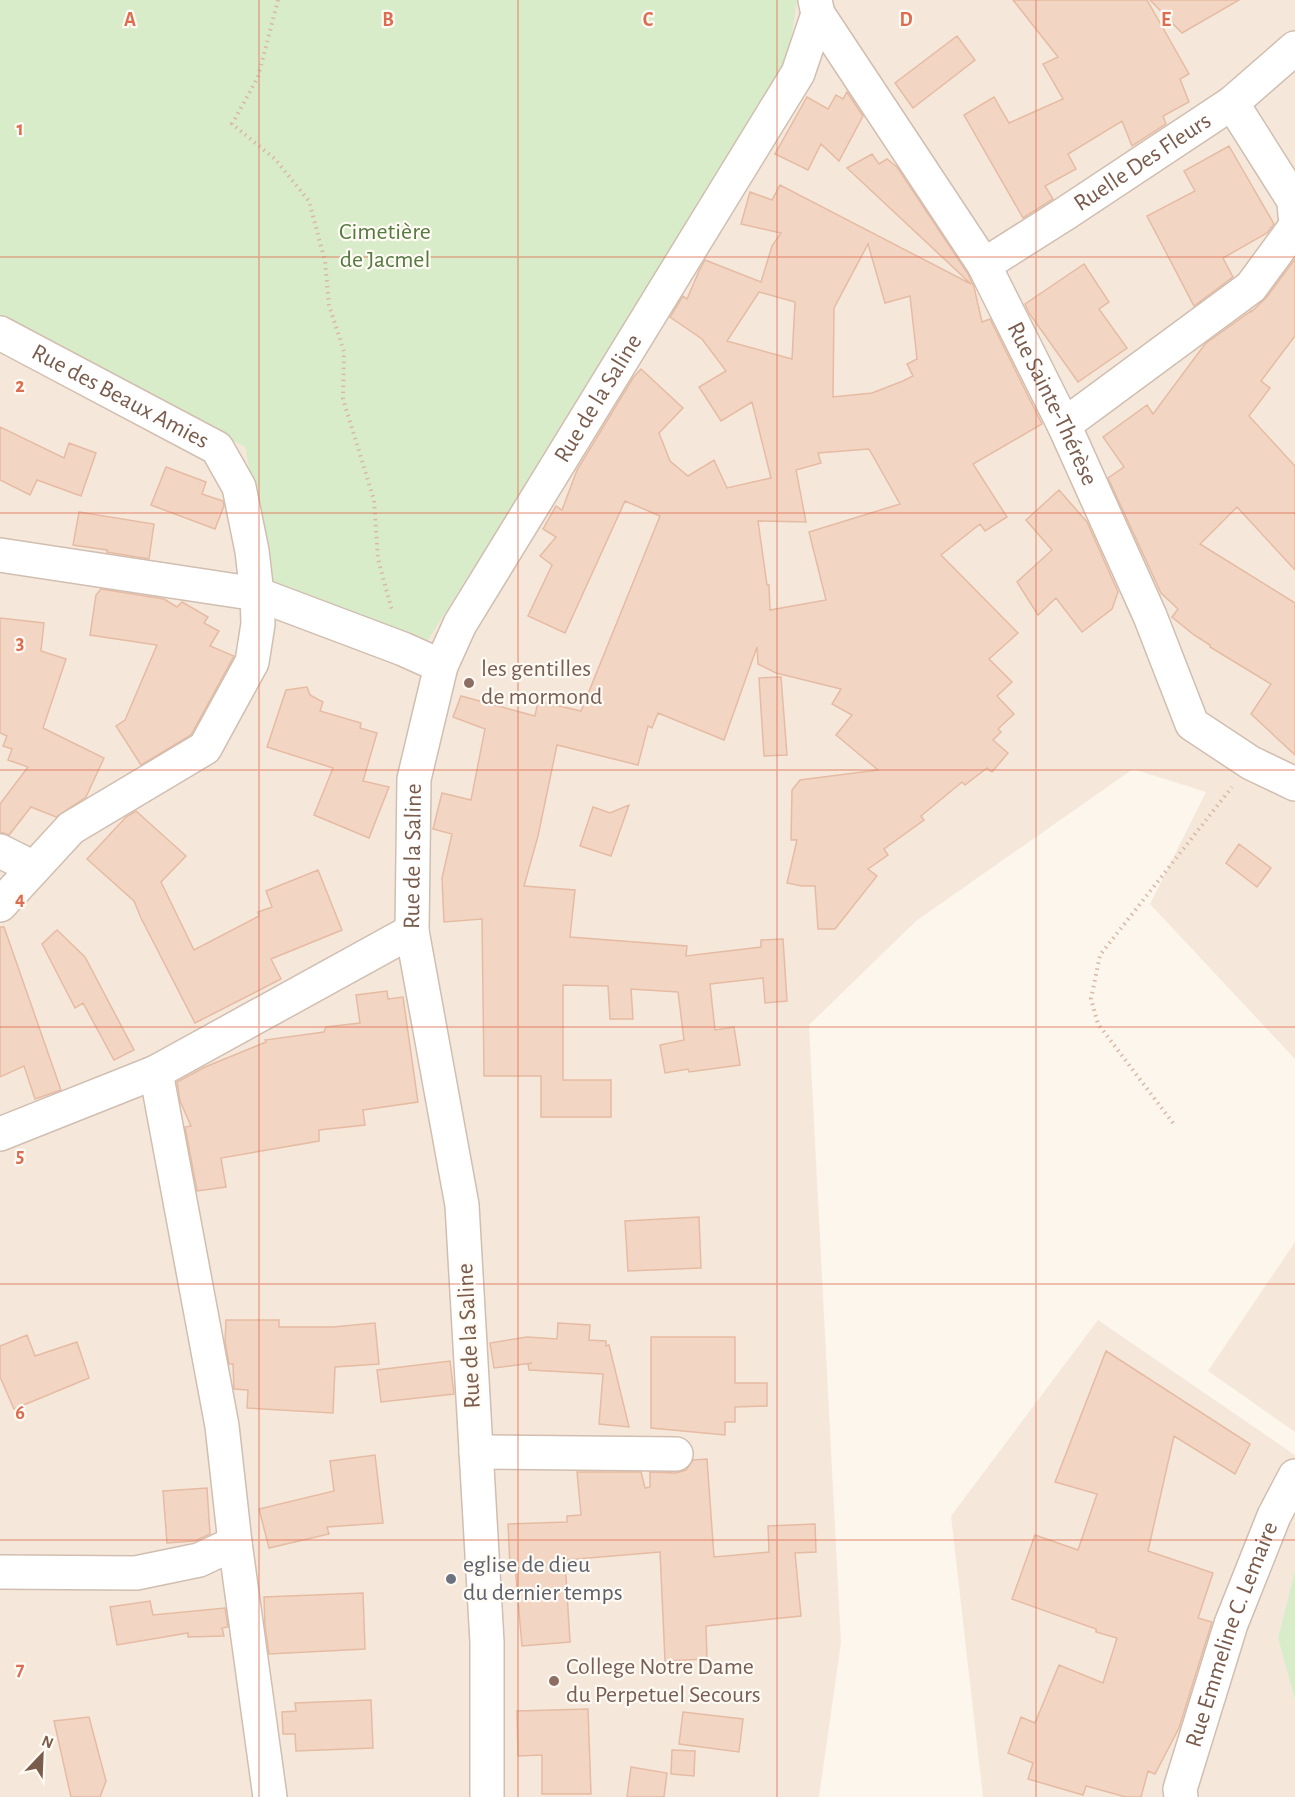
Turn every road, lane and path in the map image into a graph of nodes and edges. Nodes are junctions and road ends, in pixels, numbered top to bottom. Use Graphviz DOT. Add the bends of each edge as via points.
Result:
graph roads {
  1 [pos="278,0"];
  2 [pos="816,7"];
  3 [pos="1295,48"];
  4 [pos="1232,103"];
  5 [pos="1295,215"];
  6 [pos="1295,227"];
  7 [pos="984,265"];
  8 [pos="0,333"];
  9 [pos="1064,425"];
  10 [pos="0,555"];
  11 [pos="257,594"];
  12 [pos="403,649"];
  13 [pos="441,666"];
  14 [pos="1251,763"];
  15 [pos="1295,784"];
  16 [pos="0,851"];
  17 [pos="34,868"];
  18 [pos="0,905"];
  19 [pos="412,931"];
  20 [pos="156,1072"];
  21 [pos="1173,1123"];
  22 [pos="0,1134"];
  23 [pos="476,1452"];
  24 [pos="676,1454"];
  25 [pos="1295,1476"];
  26 [pos="235,1543"];
  27 [pos="0,1572"];
  28 [pos="270,1797"];
  29 [pos="487,1797"];
  30 [pos="1181,1797"];
  1 -- 12 [label="path" via="258,77 232,124 275,159 309,201 326,261 329,305 344,352 343,399 374,500 378,560"];
  2 -- 7 [label="street, Rue Sainte-Thérèse"];
  2 -- 13 [label="street, Rue de la Saline" via="798,74 460,624"];
  3 -- 4 [label="street, Ruelle Des Fleurs"];
  4 -- 5 [label="street" via="1294,201"];
  4 -- 7 [label="street, Ruelle Des Fleurs"];
  6 -- 9 [label="street" via="1251,287"];
  7 -- 9 [label="street, Rue Sainte-Thérèse"];
  8 -- 11 [label="street, Rue des Beaux Amies" via="217,448 239,488"];
  9 -- 14 [label="street, Rue Sainte-Thérèse" via="1150,616 1192,724"];
  10 -- 11 [label="street"];
  11 -- 12 [label="street"];
  11 -- 17 [label="street, Rue des Beaux Amies" via="258,624 252,662 205,748 71,828"];
  12 -- 13 [label="street"];
  13 -- 19 [label="street, Rue de la Saline" via="414,779"];
  14 -- 15 [label="street, Rue Sainte-Thérèse"];
  14 -- 21 [label="path" via="1100,955 1094,980 1091,999 1098,1024"];
  16 -- 17 [label="street"];
  17 -- 18 [label="street, Rue des Beaux Amies"];
  19 -- 20 [label="street"];
  19 -- 23 [label="street, Rue de la Saline" via="462,1205"];
  20 -- 22 [label="street"];
  20 -- 26 [label="street" via="222,1426"];
  23 -- 24 [label="street"];
  23 -- 29 [label="street, Rue de la Saline" via="487,1642"];
  25 -- 30 [label="street, Rue Emmeline C. Lemaire" via="1274,1516 1231,1624 1180,1789"];
  26 -- 27 [label="street" via="199,1560 136,1573"];
  26 -- 28 [label="street"];
}
